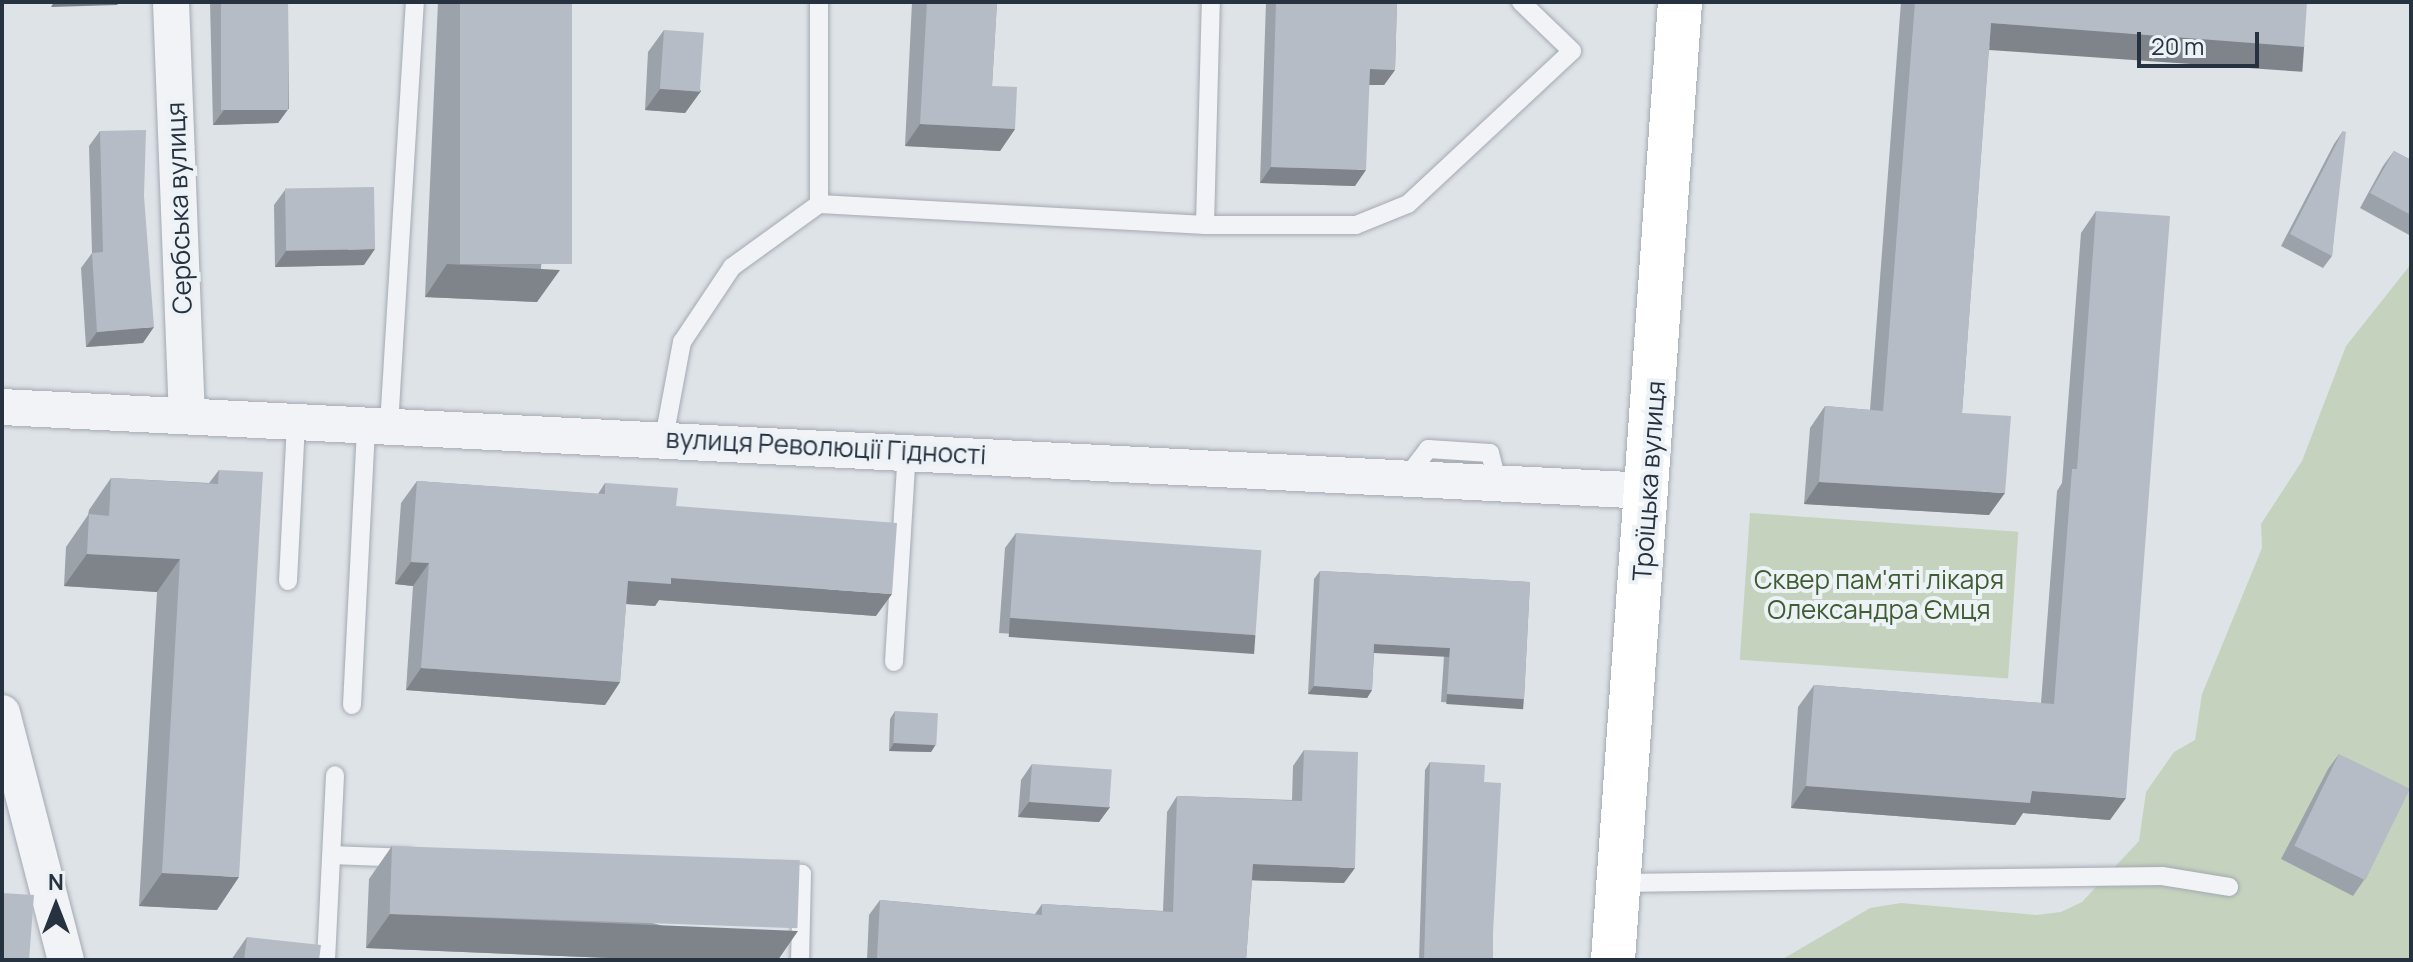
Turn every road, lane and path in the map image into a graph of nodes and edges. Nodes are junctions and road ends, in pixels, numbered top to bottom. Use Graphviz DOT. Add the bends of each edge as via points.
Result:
graph roads {
  1 [pos="171,2"];
  2 [pos="415,2"];
  3 [pos="819,2"];
  4 [pos="1211,2"];
  5 [pos="1521,2"];
  6 [pos="1680,2"];
  7 [pos="819,204"];
  8 [pos="1205,225"];
  9 [pos="2,407"];
  10 [pos="187,415"];
  11 [pos="296,421"];
  12 [pos="378,425"];
  13 [pos="664,438"];
  14 [pos="907,452"];
  15 [pos="1649,491"];
  16 [pos="288,581"];
  17 [pos="894,662"];
  18 [pos="352,705"];
  19 [pos="5,737"];
  20 [pos="335,775"];
  21 [pos="332,855"];
  22 [pos="426,859"];
  23 [pos="755,872"];
  24 [pos="1619,883"];
  25 [pos="2229,887"];
  26 [pos="66,960"];
  27 [pos="326,960"];
  28 [pos="800,960"];
  29 [pos="1613,960"];
  1 -- 10 [label="street, Сербська вулиця"];
  2 -- 12 [label="lane"];
  3 -- 7 [label="lane"];
  4 -- 8 [label="lane"];
  5 -- 8 [label="lane" via="1572,51 1408,204 1356,225"];
  6 -- 15 [label="main road, Троїцька вулиця"];
  7 -- 8 [label="lane"];
  7 -- 13 [label="lane" via="732,267 682,342"];
  9 -- 10 [label="street, вулиця Революції Гідності"];
  10 -- 11 [label="street, вулиця Революції Гідності"];
  11 -- 12 [label="street, вулиця Революції Гідності"];
  11 -- 16 [label="lane"];
  12 -- 13 [label="street, вулиця Революції Гідності"];
  12 -- 18 [label="lane"];
  13 -- 14 [label="street, вулиця Революції Гідності"];
  14 -- 15 [label="street, вулиця Революції Гідності"];
  14 -- 17 [label="lane"];
  15 -- 24 [label="main road, Троїцька вулиця"];
  19 -- 26 [label="street"];
  20 -- 21 [label="lane"];
  21 -- 22 [label="lane"];
  21 -- 27 [label="lane"];
  23 -- 28 [label="lane" via="802,874"];
  24 -- 25 [label="lane" via="2162,876"];
  24 -- 29 [label="main road, Троїцька вулиця"];
}
